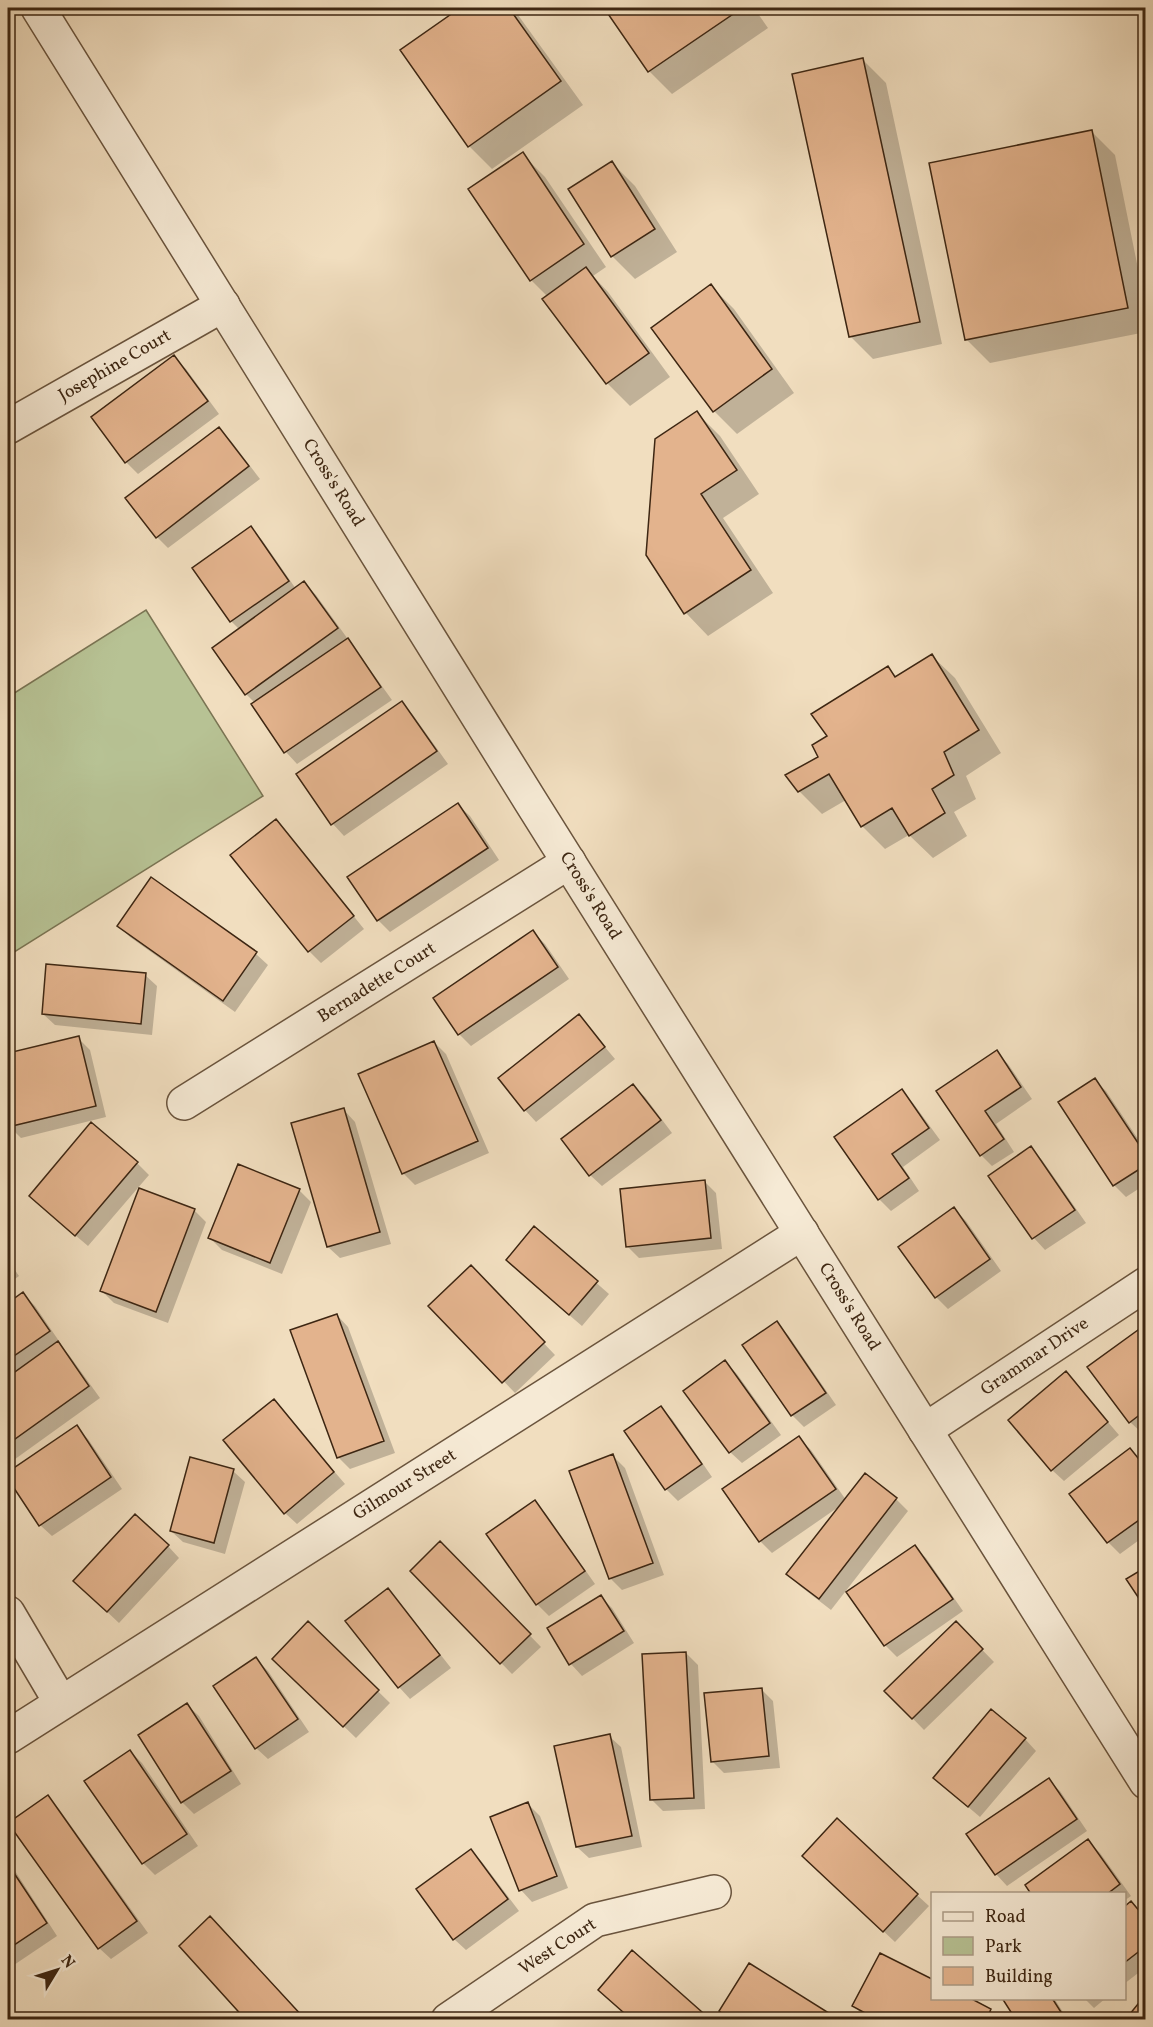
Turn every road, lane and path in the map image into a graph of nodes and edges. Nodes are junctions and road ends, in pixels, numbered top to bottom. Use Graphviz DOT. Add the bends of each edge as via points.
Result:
graph roads {
  1 [pos="38,8"];
  2 [pos="223,305"];
  3 [pos="8,427"];
  4 [pos="569,862"];
  5 [pos="184,1103"];
  6 [pos="802,1233"];
  7 [pos="1146,1284"];
  8 [pos="925,1430"];
  9 [pos="8,1614"];
  10 [pos="62,1703"];
  11 [pos="8,1737"];
  12 [pos="1146,1782"];
  13 [pos="714,1892"];
  14 [pos="448,2019"];
  1 -- 2 [label="street, Cross's Road"];
  2 -- 3 [label="street, Josephine Court"];
  2 -- 4 [label="street, Cross's Road"];
  4 -- 5 [label="street, Bernadette Court"];
  4 -- 6 [label="street, Cross's Road"];
  6 -- 8 [label="street, Cross's Road"];
  6 -- 10 [label="street, Gilmour Street"];
  7 -- 8 [label="street, Grammar Drive"];
  8 -- 12 [label="street, Cross's Road"];
  9 -- 10 [label="street"];
  10 -- 11 [label="street, Gilmour Street"];
  13 -- 14 [label="street, West Court" via="595,1920"];
}
